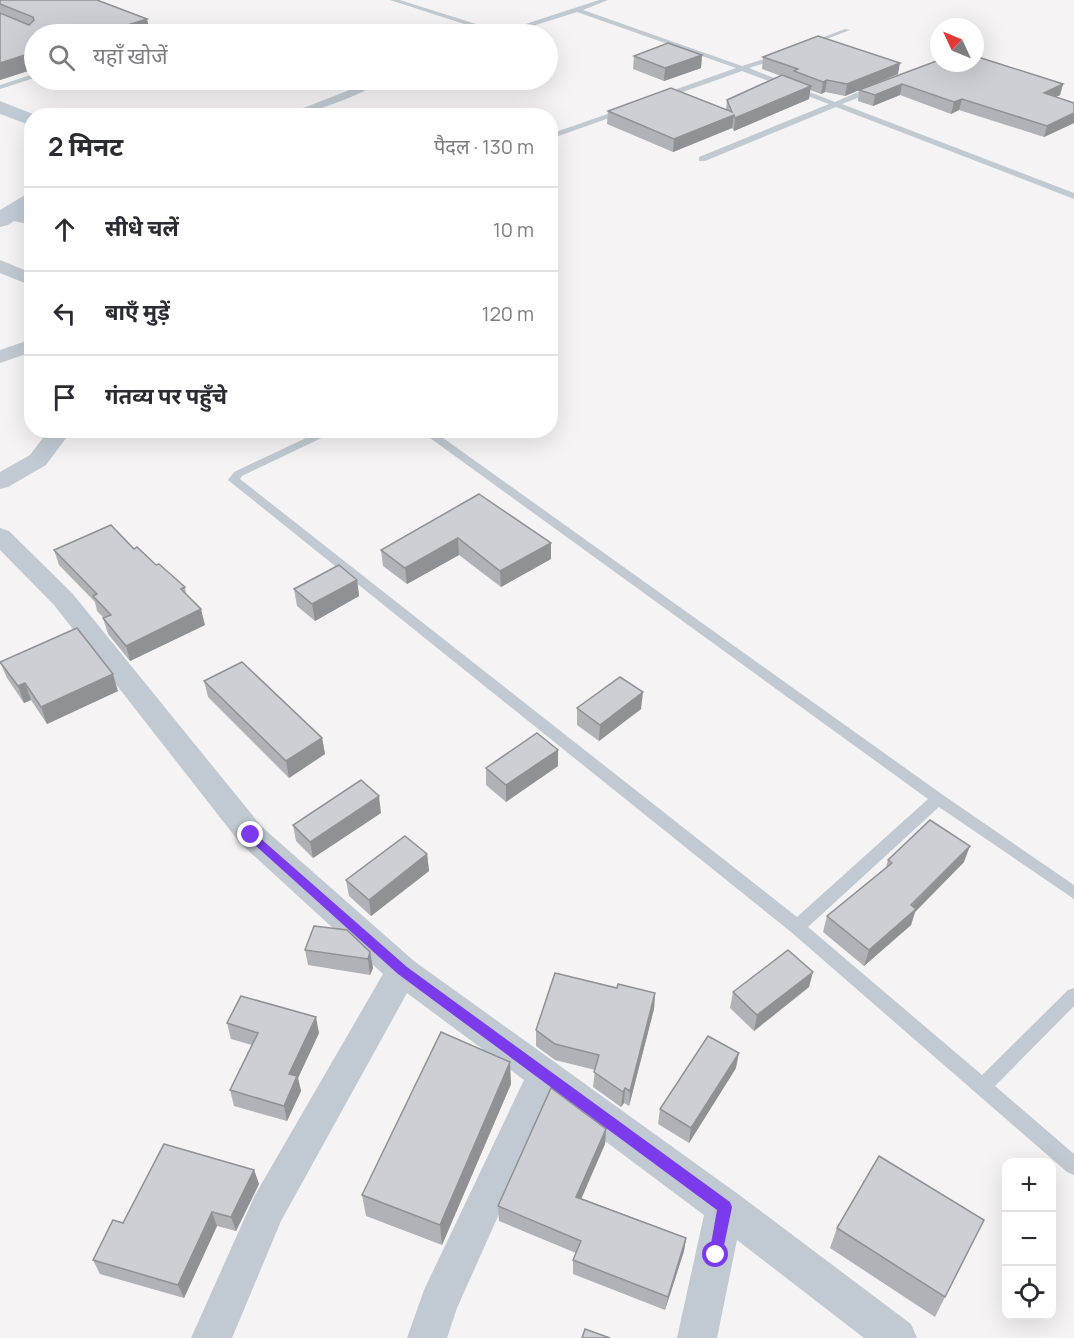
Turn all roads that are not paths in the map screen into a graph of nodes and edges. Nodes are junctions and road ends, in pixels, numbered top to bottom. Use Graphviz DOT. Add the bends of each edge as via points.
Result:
graph roads {
  1 [pos="393,0"];
  2 [pos="605,0"];
  3 [pos="578,10"];
  4 [pos="470,24"];
  5 [pos="532,24"];
  6 [pos="847,30"];
  7 [pos="796,49"];
  8 [pos="786,53"];
  9 [pos="744,69"];
  10 [pos="24,79"];
  11 [pos="887,83"];
  12 [pos="0,87"];
  13 [pos="357,90"];
  14 [pos="658,99"];
  15 [pos="835,104"];
  16 [pos="637,106"];
  17 [pos="0,107"];
  18 [pos="312,108"];
  19 [pos="24,117"];
  20 [pos="558,134"];
  21 [pos="702,159"];
  22 [pos="1074,196"];
  23 [pos="0,266"];
  24 [pos="24,276"];
  25 [pos="24,348"];
  26 [pos="0,357"];
  27 [pos="55,438"];
  28 [pos="316,438"];
  29 [pos="435,438"];
  30 [pos="0,482"];
  31 [pos="0,536"];
  32 [pos="938,799"];
  33 [pos="1074,893"];
  34 [pos="796,927"];
  35 [pos="402,970"];
  36 [pos="1074,995"];
  37 [pos="544,1075"];
  38 [pos="982,1087"];
  39 [pos="1074,1166"];
  40 [pos="725,1207"];
  41 [pos="211,1338"];
  42 [pos="427,1338"];
  43 [pos="697,1338"];
  44 [pos="897,1338"];
  1 -- 4 [label="lane"];
  2 -- 3 [label="lane"];
  3 -- 5 [label="lane"];
  3 -- 9 [label="lane"];
  6 -- 7 [label="lane"];
  8 -- 9 [label="lane"];
  9 -- 14 [label="lane"];
  9 -- 15 [label="lane"];
  10 -- 12 [label="lane"];
  11 -- 15 [label="lane"];
  13 -- 18 [label="lane"];
  15 -- 21 [label="lane"];
  15 -- 22 [label="lane"];
  16 -- 20 [label="lane"];
  17 -- 19 [label="street"];
  23 -- 24 [label="street"];
  25 -- 26 [label="street"];
  27 -- 30 [label="street" via="38,460"];
  28 -- 34 [label="lane" via="238,474 234,480"];
  29 -- 32 [label="lane"];
  31 -- 35 [label="street" via="63,599 251,835"];
  32 -- 33 [label="lane"];
  32 -- 34 [label="lane"];
  34 -- 38 [label="lane"];
  35 -- 37 [label="street"];
  35 -- 41 [label="street" via="268,1208"];
  36 -- 38 [label="lane"];
  37 -- 40 [label="street"];
  37 -- 42 [label="street" via="438,1304"];
  38 -- 39 [label="lane"];
  40 -- 43 [label="street"];
  40 -- 44 [label="street"];
}
